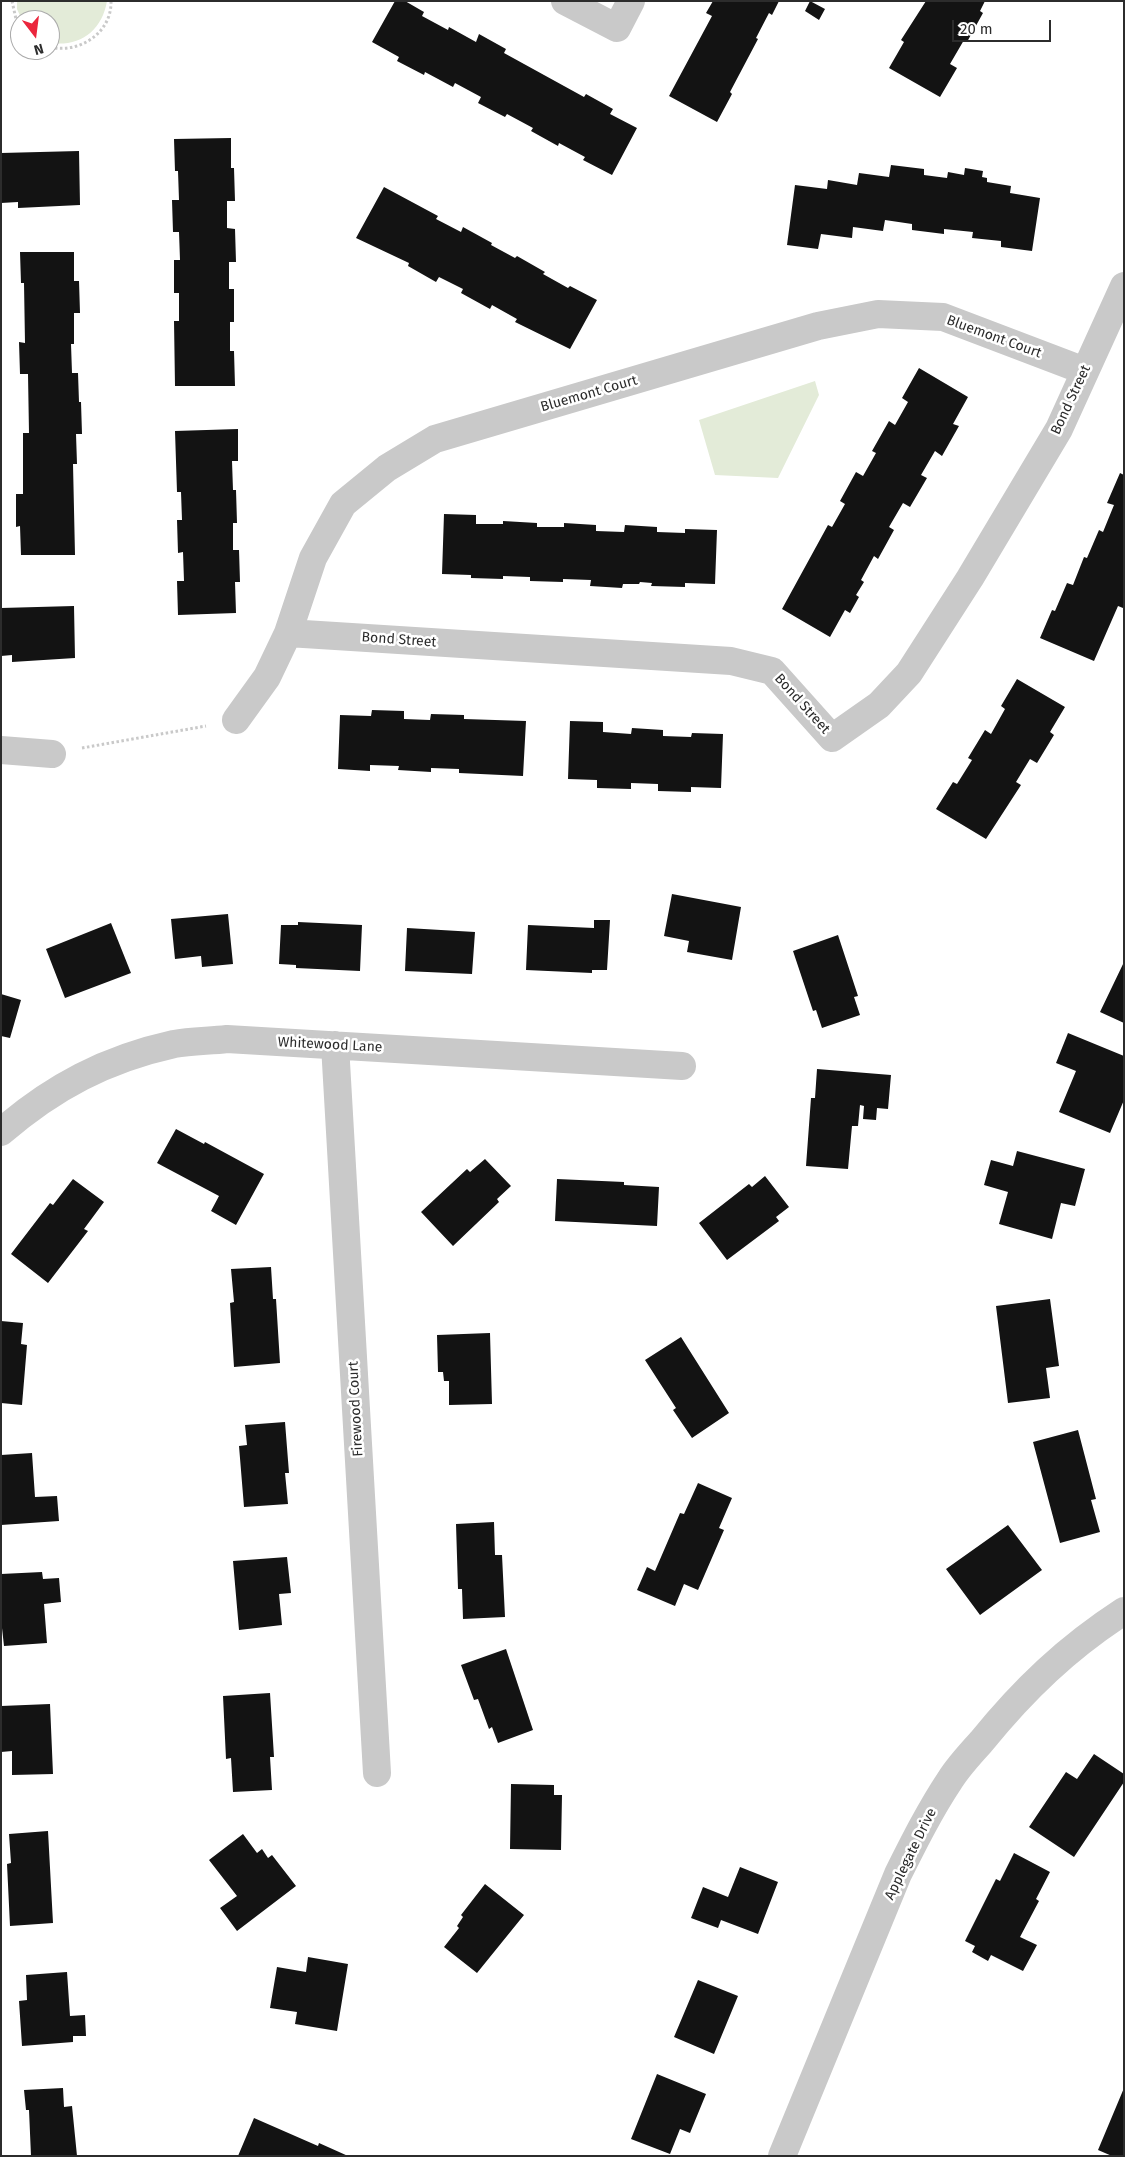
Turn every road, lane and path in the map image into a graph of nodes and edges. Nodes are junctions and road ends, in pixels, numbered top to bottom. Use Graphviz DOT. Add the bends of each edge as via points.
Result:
graph roads {
  1 [pos="111,1"];
  2 [pos="565,1"];
  3 [pos="631,1"];
  4 [pos="60,49"];
  5 [pos="1124,286"];
  6 [pos="1085,371"];
  7 [pos="288,633"];
  8 [pos="236,720"];
  9 [pos="1,750"];
  10 [pos="52,754"];
  11 [pos="335,1045"];
  12 [pos="682,1066"];
  13 [pos="1,1132"];
  14 [pos="1124,1611"];
  15 [pos="377,1773"];
  16 [pos="782,2156"];
  1 -- 4 [label="path" via="105,24 94,38 77,47"];
  2 -- 3 [label="street" via="617,28"];
  5 -- 6 [label="street, Bond Street"];
  6 -- 7 [label="street, Bluemont Court" via="943,317 878,314 818,326 435,439 387,468 343,504 312,558"];
  6 -- 7 [label="street, Bond Street" via="1059,430 909,673 879,706 832,738 772,671 731,661"];
  7 -- 8 [label="street, Bluemont Court" via="267,677"];
  8 -- 10 [label="path"];
  9 -- 10 [label="street"];
  11 -- 12 [label="street, Whitewood Lane"];
  11 -- 13 [label="street, Whitewood Lane" via="227,1039 175,1044 115,1060 65,1084"];
  11 -- 15 [label="street, Firewood Court"];
  14 -- 16 [label="street, Applegate Drive" via="1099,1627 1034,1681 951,1778 898,1874"];
}
